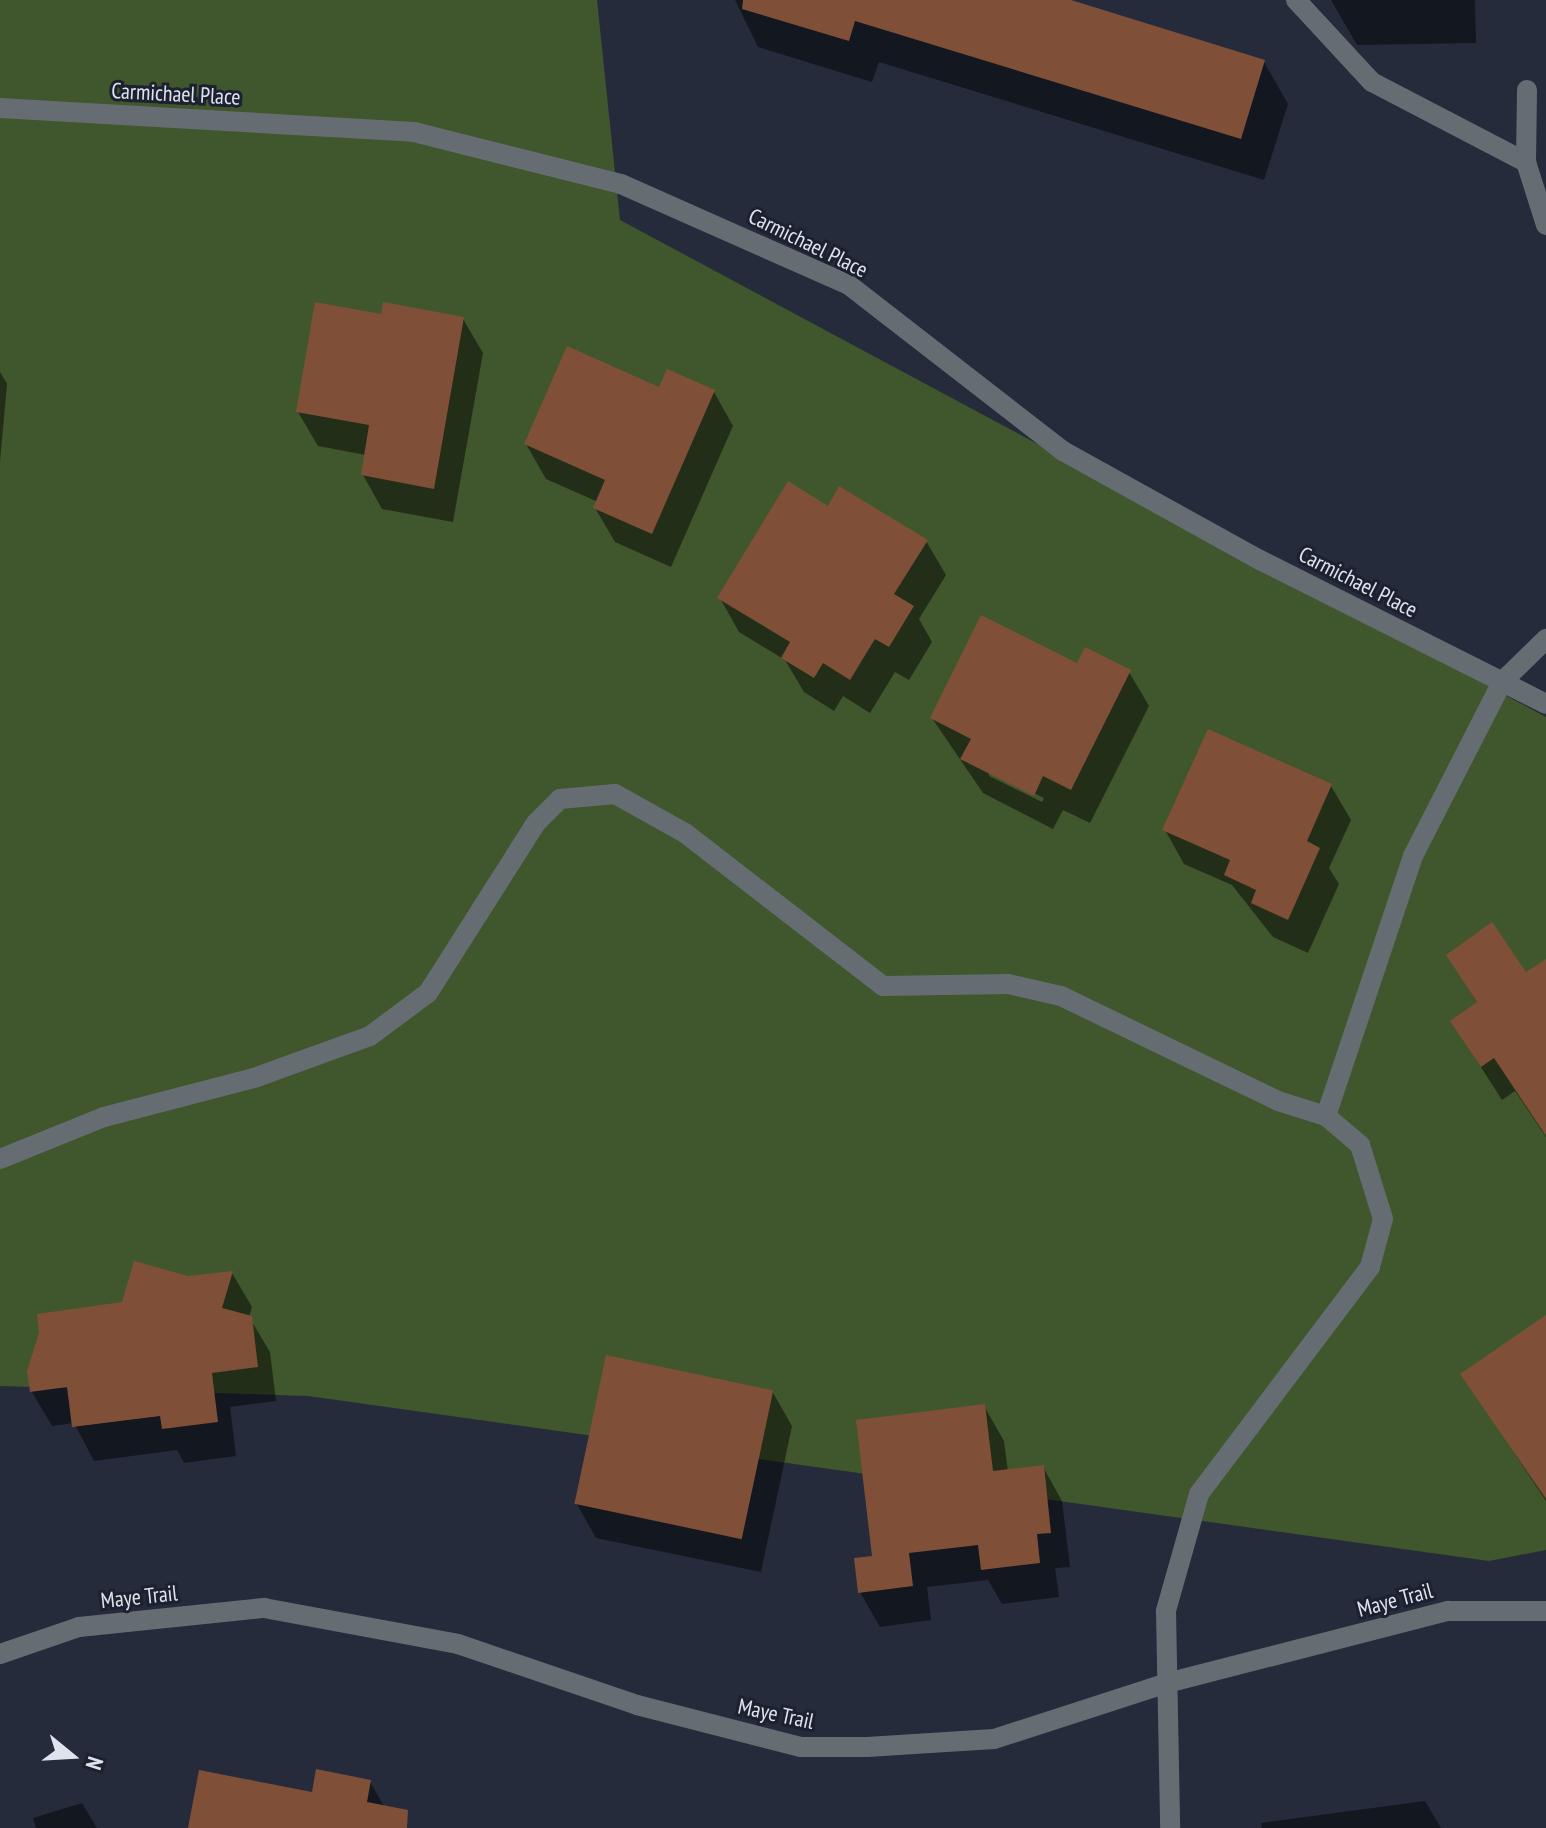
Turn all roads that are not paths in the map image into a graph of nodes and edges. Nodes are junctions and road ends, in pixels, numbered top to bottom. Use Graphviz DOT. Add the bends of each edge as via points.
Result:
graph roads {
  1 [pos="1296,0"];
  2 [pos="1527,90"];
  3 [pos="0,108"];
  4 [pos="1526,162"];
  5 [pos="1546,225"];
  6 [pos="1546,639"];
  7 [pos="1502,682"];
  8 [pos="1546,704"];
  9 [pos="1326,1116"];
  10 [pos="0,1159"];
  11 [pos="1546,1611"];
  12 [pos="0,1654"];
  13 [pos="1167,1683"];
  14 [pos="1170,1828"];
  1 -- 4 [label="street" via="1372,82"];
  2 -- 4 [label="street"];
  3 -- 7 [label="street, Carmichael Place" via="414,132 621,184 849,285 1063,451 1260,560"];
  4 -- 5 [label="street"];
  6 -- 7 [label="street"];
  7 -- 8 [label="street, Carmichael Place"];
  7 -- 9 [label="street" via="1413,856"];
  9 -- 10 [label="street" via="1278,1101 1061,996 1008,984 883,986 685,833 615,794 560,799 536,823 428,993 370,1036 254,1078 104,1117"];
  9 -- 13 [label="street" via="1360,1145 1383,1219 1370,1267 1199,1494 1166,1611"];
  11 -- 13 [label="street, Maye Trail" via="1448,1611"];
  12 -- 13 [label="street, Maye Trail" via="79,1627 264,1608 458,1644 637,1705 800,1747 994,1739"];
  13 -- 14 [label="street"];
}
